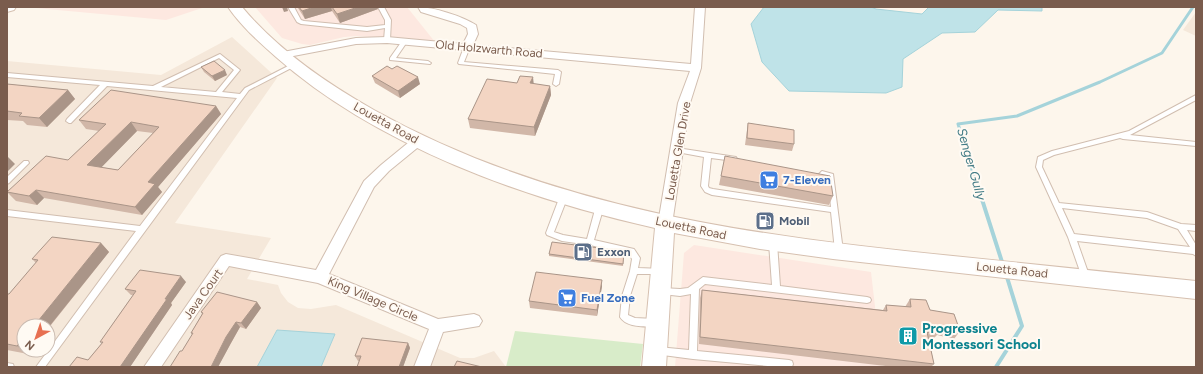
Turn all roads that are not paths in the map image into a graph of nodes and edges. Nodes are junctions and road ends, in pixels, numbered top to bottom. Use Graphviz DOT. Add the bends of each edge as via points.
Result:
graph roads {
  1 [pos="291,7"];
  2 [pos="380,7"];
  3 [pos="700,7"];
  4 [pos="425,8"];
  5 [pos="235,9"];
  6 [pos="388,26"];
  7 [pos="387,40"];
  8 [pos="404,42"];
  9 [pos="467,47"];
  10 [pos="288,60"];
  11 [pos="428,64"];
  12 [pos="696,68"];
  13 [pos="7,75"];
  14 [pos="105,84"];
  15 [pos="556,84"];
  16 [pos="154,88"];
  17 [pos="217,94"];
  18 [pos="242,96"];
  19 [pos="1196,97"];
  20 [pos="69,121"];
  21 [pos="1116,137"];
  22 [pos="418,141"];
  23 [pos="1196,144"];
  24 [pos="677,150"];
  25 [pos="708,155"];
  26 [pos="739,160"];
  27 [pos="26,163"];
  28 [pos="816,173"];
  29 [pos="7,181"];
  30 [pos="564,196"];
  31 [pos="1057,205"];
  32 [pos="600,206"];
  33 [pos="835,210"];
  34 [pos="7,213"];
  35 [pos="665,224"];
  36 [pos="1181,226"];
  37 [pos="1196,228"];
  38 [pos="142,229"];
  39 [pos="1072,237"];
  40 [pos="590,242"];
  41 [pos="773,243"];
  42 [pos="839,251"];
  43 [pos="1196,252"];
  44 [pos="634,271"];
  45 [pos="320,277"];
  46 [pos="1087,278"];
  47 [pos="661,281"];
  48 [pos="776,289"];
  49 [pos="695,290"];
  50 [pos="1196,290"];
  51 [pos="867,300"];
  52 [pos="474,321"];
  53 [pos="657,323"];
  54 [pos="438,326"];
  55 [pos="693,355"];
  56 [pos="654,359"];
  57 [pos="790,364"];
  58 [pos="40,367"];
  59 [pos="152,367"];
  60 [pos="422,367"];
  1 -- 6 [label="lane" via="303,23 367,29"];
  2 -- 6 [label="lane" via="388,20"];
  3 -- 12 [label="street, Louetta Glen Drive"];
  4 -- 9 [label="street" via="472,27 473,34"];
  5 -- 10 [label="main road, Louetta Road"];
  6 -- 7 [label="lane"];
  7 -- 8 [label="street, Old Holzwarth Road"];
  7 -- 10 [label="street, Old Holzwarth Road" via="356,41"];
  8 -- 9 [label="street, Old Holzwarth Road"];
  8 -- 11 [label="lane" via="392,60"];
  9 -- 12 [label="street, Old Holzwarth Road"];
  9 -- 15 [label="lane" via="461,63 558,72"];
  10 -- 18 [label="lane" via="247,89"];
  10 -- 22 [label="main road, Louetta Road" via="363,112"];
  12 -- 24 [label="street, Louetta Glen Drive" via="684,103"];
  13 -- 14 [label="lane"];
  14 -- 16 [label="lane"];
  14 -- 20 [label="lane"];
  16 -- 17 [label="lane"];
  16 -- 17 [label="lane" via="220,56 237,70"];
  17 -- 18 [label="lane"];
  18 -- 38 [label="lane"];
  19 -- 21 [label="lane" via="1131,133"];
  21 -- 23 [label="lane"];
  21 -- 31 [label="lane" via="1052,153 1040,160 1039,167"];
  22 -- 30 [label="main road, Louetta Road" via="484,170"];
  22 -- 45 [label="street, King Village Circle" via="369,184"];
  24 -- 25 [label="lane"];
  24 -- 35 [label="street, Louetta Glen Drive"];
  25 -- 26 [label="lane"];
  25 -- 33 [label="lane" via="704,186 707,190"];
  27 -- 29 [label="lane"];
  28 -- 33 [label="lane" via="831,176"];
  30 -- 32 [label="main road, Louetta Road"];
  30 -- 40 [label="lane" via="550,233 562,238"];
  31 -- 36 [label="lane" via="1147,215"];
  31 -- 39 [label="lane"];
  32 -- 35 [label="main road, Louetta Road"];
  32 -- 40 [label="lane"];
  33 -- 42 [label="lane"];
  34 -- 38 [label="lane"];
  35 -- 41 [label="main road, Louetta Road"];
  35 -- 47 [label="main road, Louetta Glen Drive"];
  36 -- 37 [label="lane"];
  36 -- 43 [label="lane"];
  38 -- 58 [label="lane"];
  39 -- 43 [label="lane"];
  39 -- 46 [label="lane"];
  40 -- 44 [label="lane" via="631,251 636,258"];
  41 -- 42 [label="main road, Louetta Road"];
  41 -- 48 [label="lane"];
  42 -- 46 [label="main road, Louetta Road"];
  44 -- 47 [label="lane"];
  44 -- 53 [label="lane" via="626,296 624,317 634,322"];
  45 -- 54 [label="street, King Village Circle"];
  45 -- 59 [label="street, Java Court" via="226,260"];
  46 -- 50 [label="main road, Louetta Road"];
  47 -- 49 [label="lane" via="686,292"];
  47 -- 53 [label="main road, Louetta Glen Drive"];
  48 -- 49 [label="lane" via="703,280"];
  48 -- 51 [label="lane"];
  49 -- 55 [label="lane"];
  52 -- 54 [label="street"];
  53 -- 56 [label="main road, Louetta Glen Drive"];
  54 -- 60 [label="street"];
  55 -- 56 [label="lane"];
  55 -- 57 [label="lane"];
}
